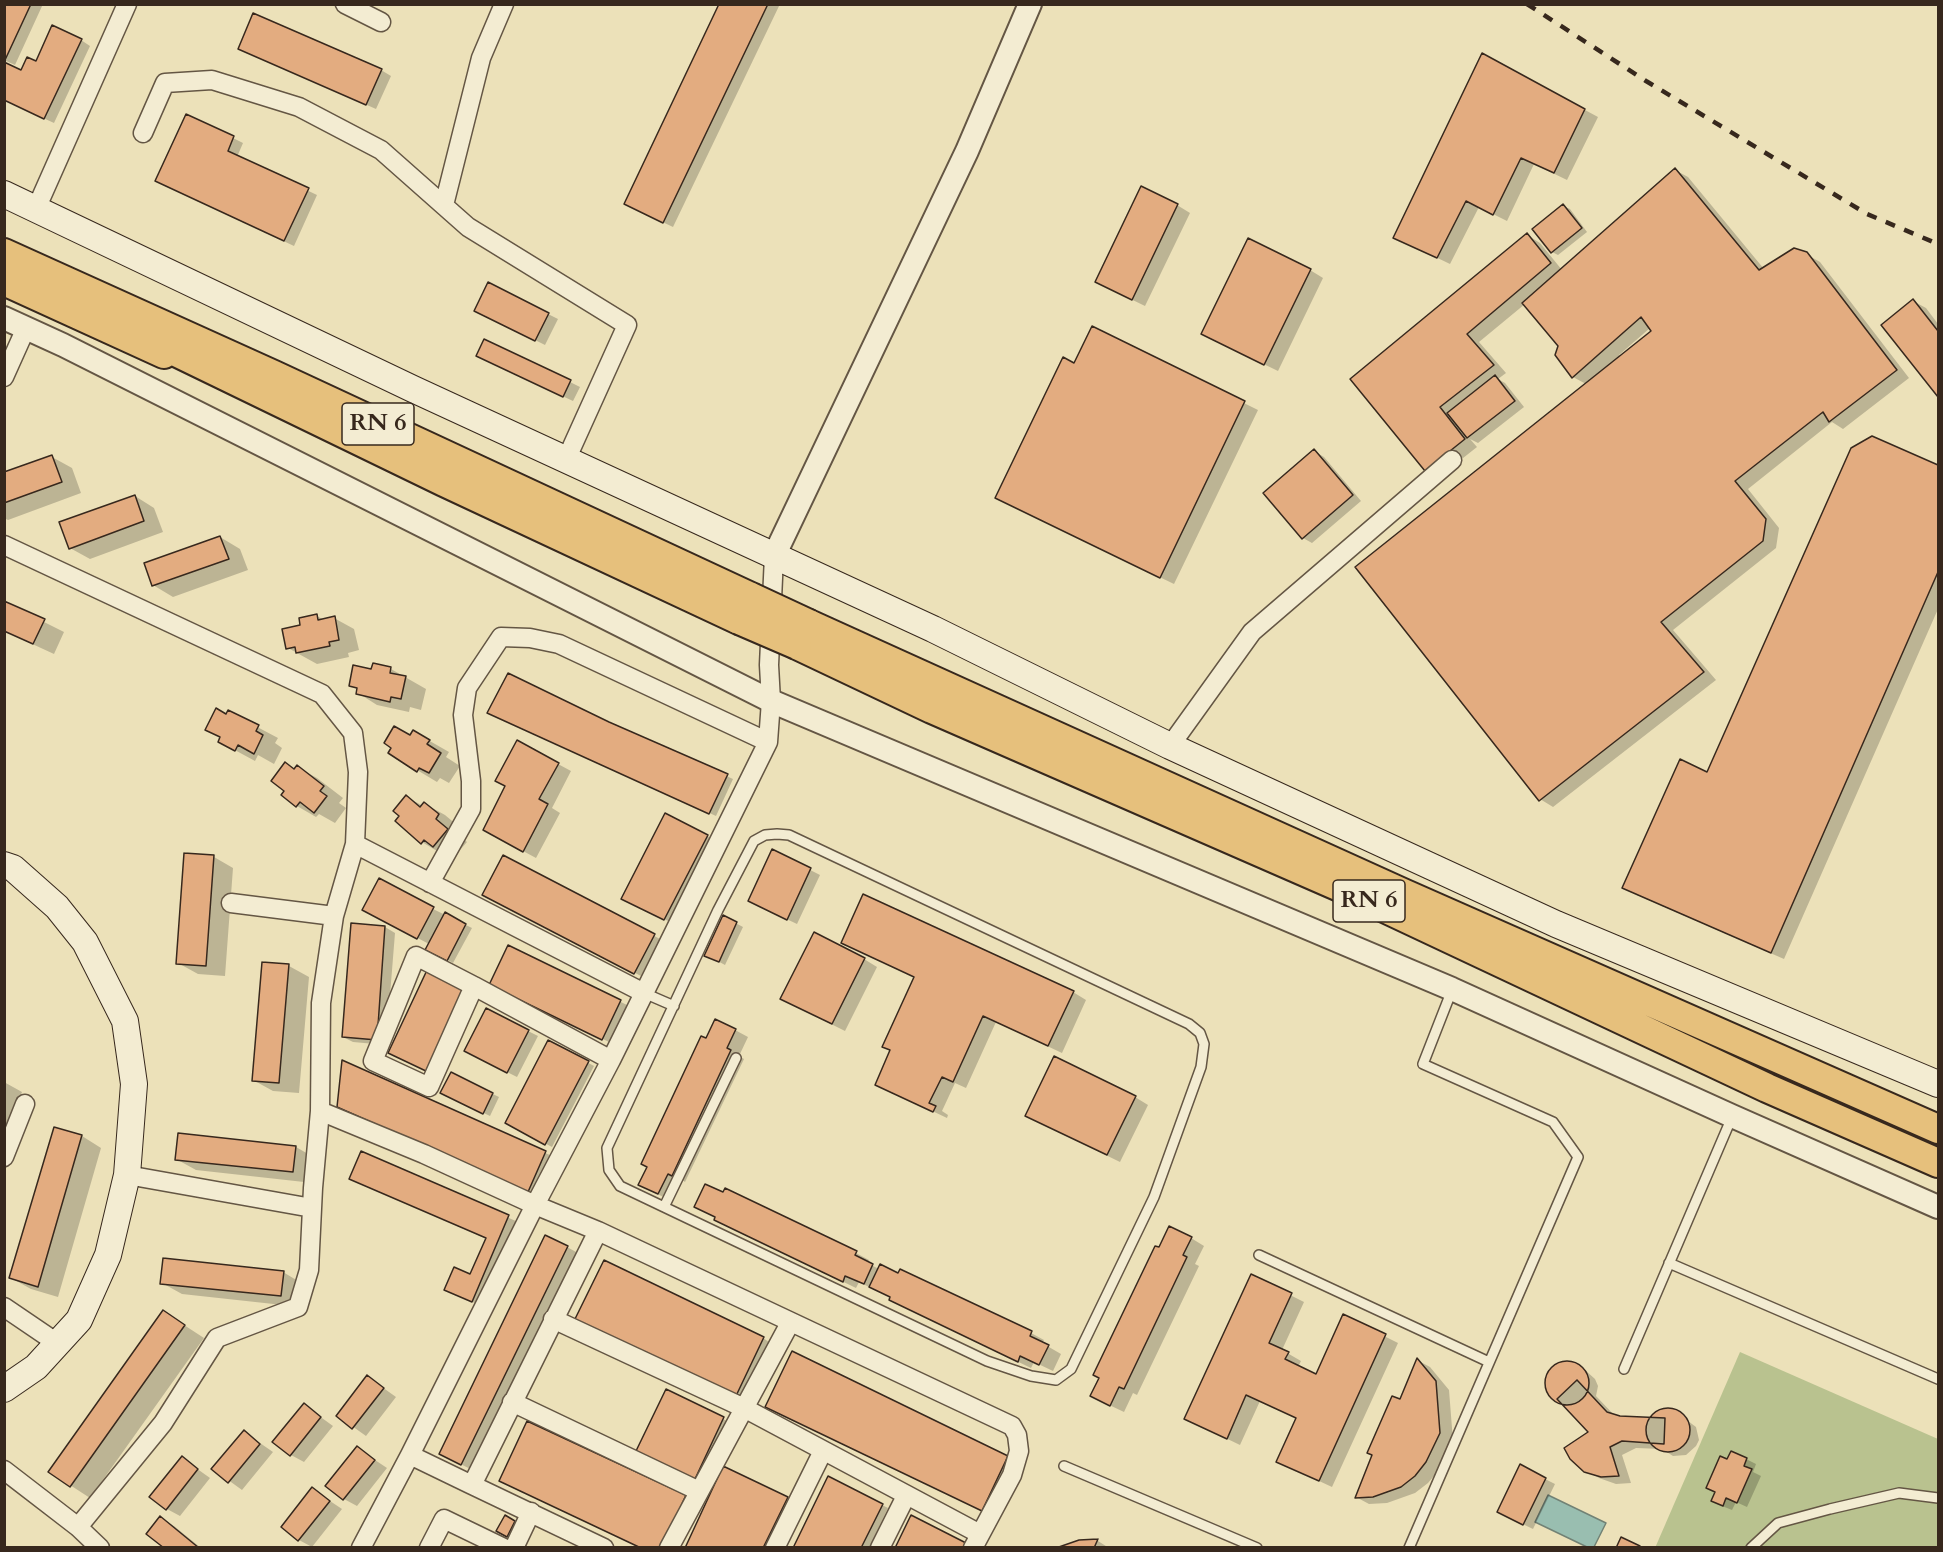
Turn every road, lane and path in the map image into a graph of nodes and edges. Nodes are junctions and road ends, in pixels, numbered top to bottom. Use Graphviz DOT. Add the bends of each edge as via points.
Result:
graph roads {
  1 [pos="127,4"];
  2 [pos="345,4"];
  3 [pos="504,4"];
  4 [pos="1030,4"];
  5 [pos="381,22"];
  6 [pos="143,133"];
  7 [pos="4,194"];
  8 [pos="444,205"];
  9 [pos="36,209"];
  10 [pos="4,238"];
  11 [pos="4,253"];
  12 [pos="4,269"];
  13 [pos="4,281"];
  14 [pos="4,318"];
  15 [pos="26,328"];
  16 [pos="4,377"];
  17 [pos="272,387"];
  18 [pos="566,460"];
  19 [pos="1452,460"];
  20 [pos="4,545"];
  21 [pos="774,555"];
  22 [pos="803,635"];
  23 [pos="771,701"];
  24 [pos="768,742"];
  25 [pos="1170,746"];
  26 [pos="355,844"];
  27 [pos="4,865"];
  28 [pos="430,882"];
  29 [pos="231,903"];
  30 [pos="334,916"];
  31 [pos="474,986"];
  32 [pos="1452,989"];
  33 [pos="644,993"];
  34 [pos="674,1006"];
  35 [pos="736,1058"];
  36 [pos="611,1060"];
  37 [pos="1938,1084"];
  38 [pos="25,1104"];
  39 [pos="320,1111"];
  40 [pos="1732,1116"];
  41 [pos="1938,1129"];
  42 [pos="4,1157"];
  43 [pos="1938,1163"];
  44 [pos="127,1176"];
  45 [pos="535,1205"];
  46 [pos="664,1207"];
  47 [pos="1938,1207"];
  48 [pos="312,1208"];
  49 [pos="598,1231"];
  50 [pos="1259,1255"];
  51 [pos="1669,1263"];
  52 [pos="4,1307"];
  53 [pos="553,1319"];
  54 [pos="790,1323"];
  55 [pos="57,1343"];
  56 [pos="1490,1362"];
  57 [pos="1624,1369"];
  58 [pos="1938,1379"];
  59 [pos="4,1389"];
  60 [pos="512,1402"];
  61 [pos="744,1408"];
  62 [pos="824,1451"];
  63 [pos="410,1455"];
  64 [pos="1064,1466"];
  65 [pos="4,1470"];
  66 [pos="472,1485"];
  67 [pos="699,1491"];
  68 [pos="906,1496"];
  69 [pos="1938,1498"];
  70 [pos="531,1512"];
  71 [pos="78,1527"];
  72 [pos="976,1541"];
  73 [pos="100,1548"];
  74 [pos="360,1548"];
  75 [pos="429,1548"];
  76 [pos="504,1548"];
  77 [pos="514,1548"];
  78 [pos="604,1548"];
  79 [pos="669,1548"];
  80 [pos="775,1548"];
  81 [pos="880,1548"];
  82 [pos="1257,1548"];
  83 [pos="1409,1548"];
  84 [pos="1751,1548"];
  1 -- 9 [label="street"];
  2 -- 5 [label="street"];
  3 -- 8 [label="street" via="481,58"];
  4 -- 21 [label="street" via="967,151"];
  6 -- 8 [label="street" via="165,83 212,81 299,107 381,150"];
  7 -- 9 [label="main road"];
  8 -- 18 [label="street" via="468,227 627,325"];
  9 -- 18 [label="main road"];
  10 -- 17 [label="main road, RN 6" via="120,294"];
  11 -- 17 [label="main road, RN 6"];
  12 -- 17 [label="main road, RN 6"];
  13 -- 17 [label="main road, RN 6" via="124,338"];
  14 -- 15 [label="street"];
  15 -- 16 [label="street"];
  15 -- 23 [label="street"];
  17 -- 22 [label="main road, RN 6, bridge" via="444,482"];
  18 -- 21 [label="main road"];
  19 -- 25 [label="street" via="1252,632"];
  20 -- 26 [label="street" via="322,694 353,733 357,772"];
  21 -- 23 [label="street"];
  21 -- 25 [label="main road"];
  22 -- 41 [label="main road, RN 6" via="1392,888"];
  22 -- 43 [label="main road, RN 6" via="933,710 1342,888 1767,1088"];
  23 -- 24 [label="street"];
  23 -- 32 [label="street"];
  24 -- 28 [label="street" via="559,644 501,637 467,688 463,715 471,809"];
  24 -- 33 [label="street"];
  25 -- 37 [label="main road" via="1556,924"];
  26 -- 28 [label="street"];
  26 -- 30 [label="street"];
  27 -- 44 [label="main road" via="13,868 57,906 85,942 125,1022 134,1084"];
  28 -- 33 [label="street"];
  29 -- 30 [label="street"];
  30 -- 39 [label="street" via="321,1003"];
  31 -- 31 [label="street" via="429,1087 374,1061 416,956"];
  31 -- 36 [label="street"];
  32 -- 40 [label="street"];
  32 -- 56 [label="lane" via="1423,1064 1553,1122 1578,1157"];
  33 -- 34 [label="lane"];
  33 -- 36 [label="street"];
  34 -- 46 [label="lane" via="607,1148 609,1170 620,1186"];
  34 -- 46 [label="lane" via="754,841 777,834 789,835 1189,1024 1200,1033 1204,1044 1202,1067 1154,1197 1071,1370 1056,1380 987,1361"];
  35 -- 46 [label="lane"];
  36 -- 45 [label="street"];
  38 -- 42 [label="street"];
  39 -- 45 [label="street"];
  39 -- 48 [label="street"];
  40 -- 47 [label="street"];
  40 -- 51 [label="lane"];
  44 -- 48 [label="street"];
  44 -- 55 [label="main road" via="108,1255 79,1320"];
  45 -- 49 [label="street"];
  45 -- 63 [label="street"];
  48 -- 71 [label="street" via="309,1270 298,1307 217,1338 163,1422"];
  49 -- 53 [label="street"];
  49 -- 54 [label="street"];
  50 -- 56 [label="lane"];
  51 -- 57 [label="lane"];
  51 -- 58 [label="lane"];
  52 -- 55 [label="street"];
  53 -- 60 [label="street"];
  53 -- 61 [label="street"];
  54 -- 61 [label="street"];
  54 -- 72 [label="street" via="1012,1426 1019,1451 1012,1474"];
  55 -- 59 [label="main road" via="36,1367"];
  56 -- 83 [label="lane"];
  60 -- 66 [label="street"];
  60 -- 67 [label="street"];
  61 -- 62 [label="street"];
  61 -- 67 [label="street"];
  62 -- 68 [label="street"];
  62 -- 80 [label="street"];
  63 -- 66 [label="street"];
  63 -- 74 [label="street"];
  64 -- 82 [label="lane"];
  65 -- 71 [label="street"];
  66 -- 70 [label="street"];
  67 -- 79 [label="street"];
  68 -- 72 [label="street"];
  68 -- 81 [label="street"];
  69 -- 84 [label="lane" via="1899,1493 1778,1523"];
  70 -- 77 [label="street"];
  70 -- 78 [label="street"];
  71 -- 73 [label="street"];
  75 -- 76 [label="street" via="444,1518"];
}
